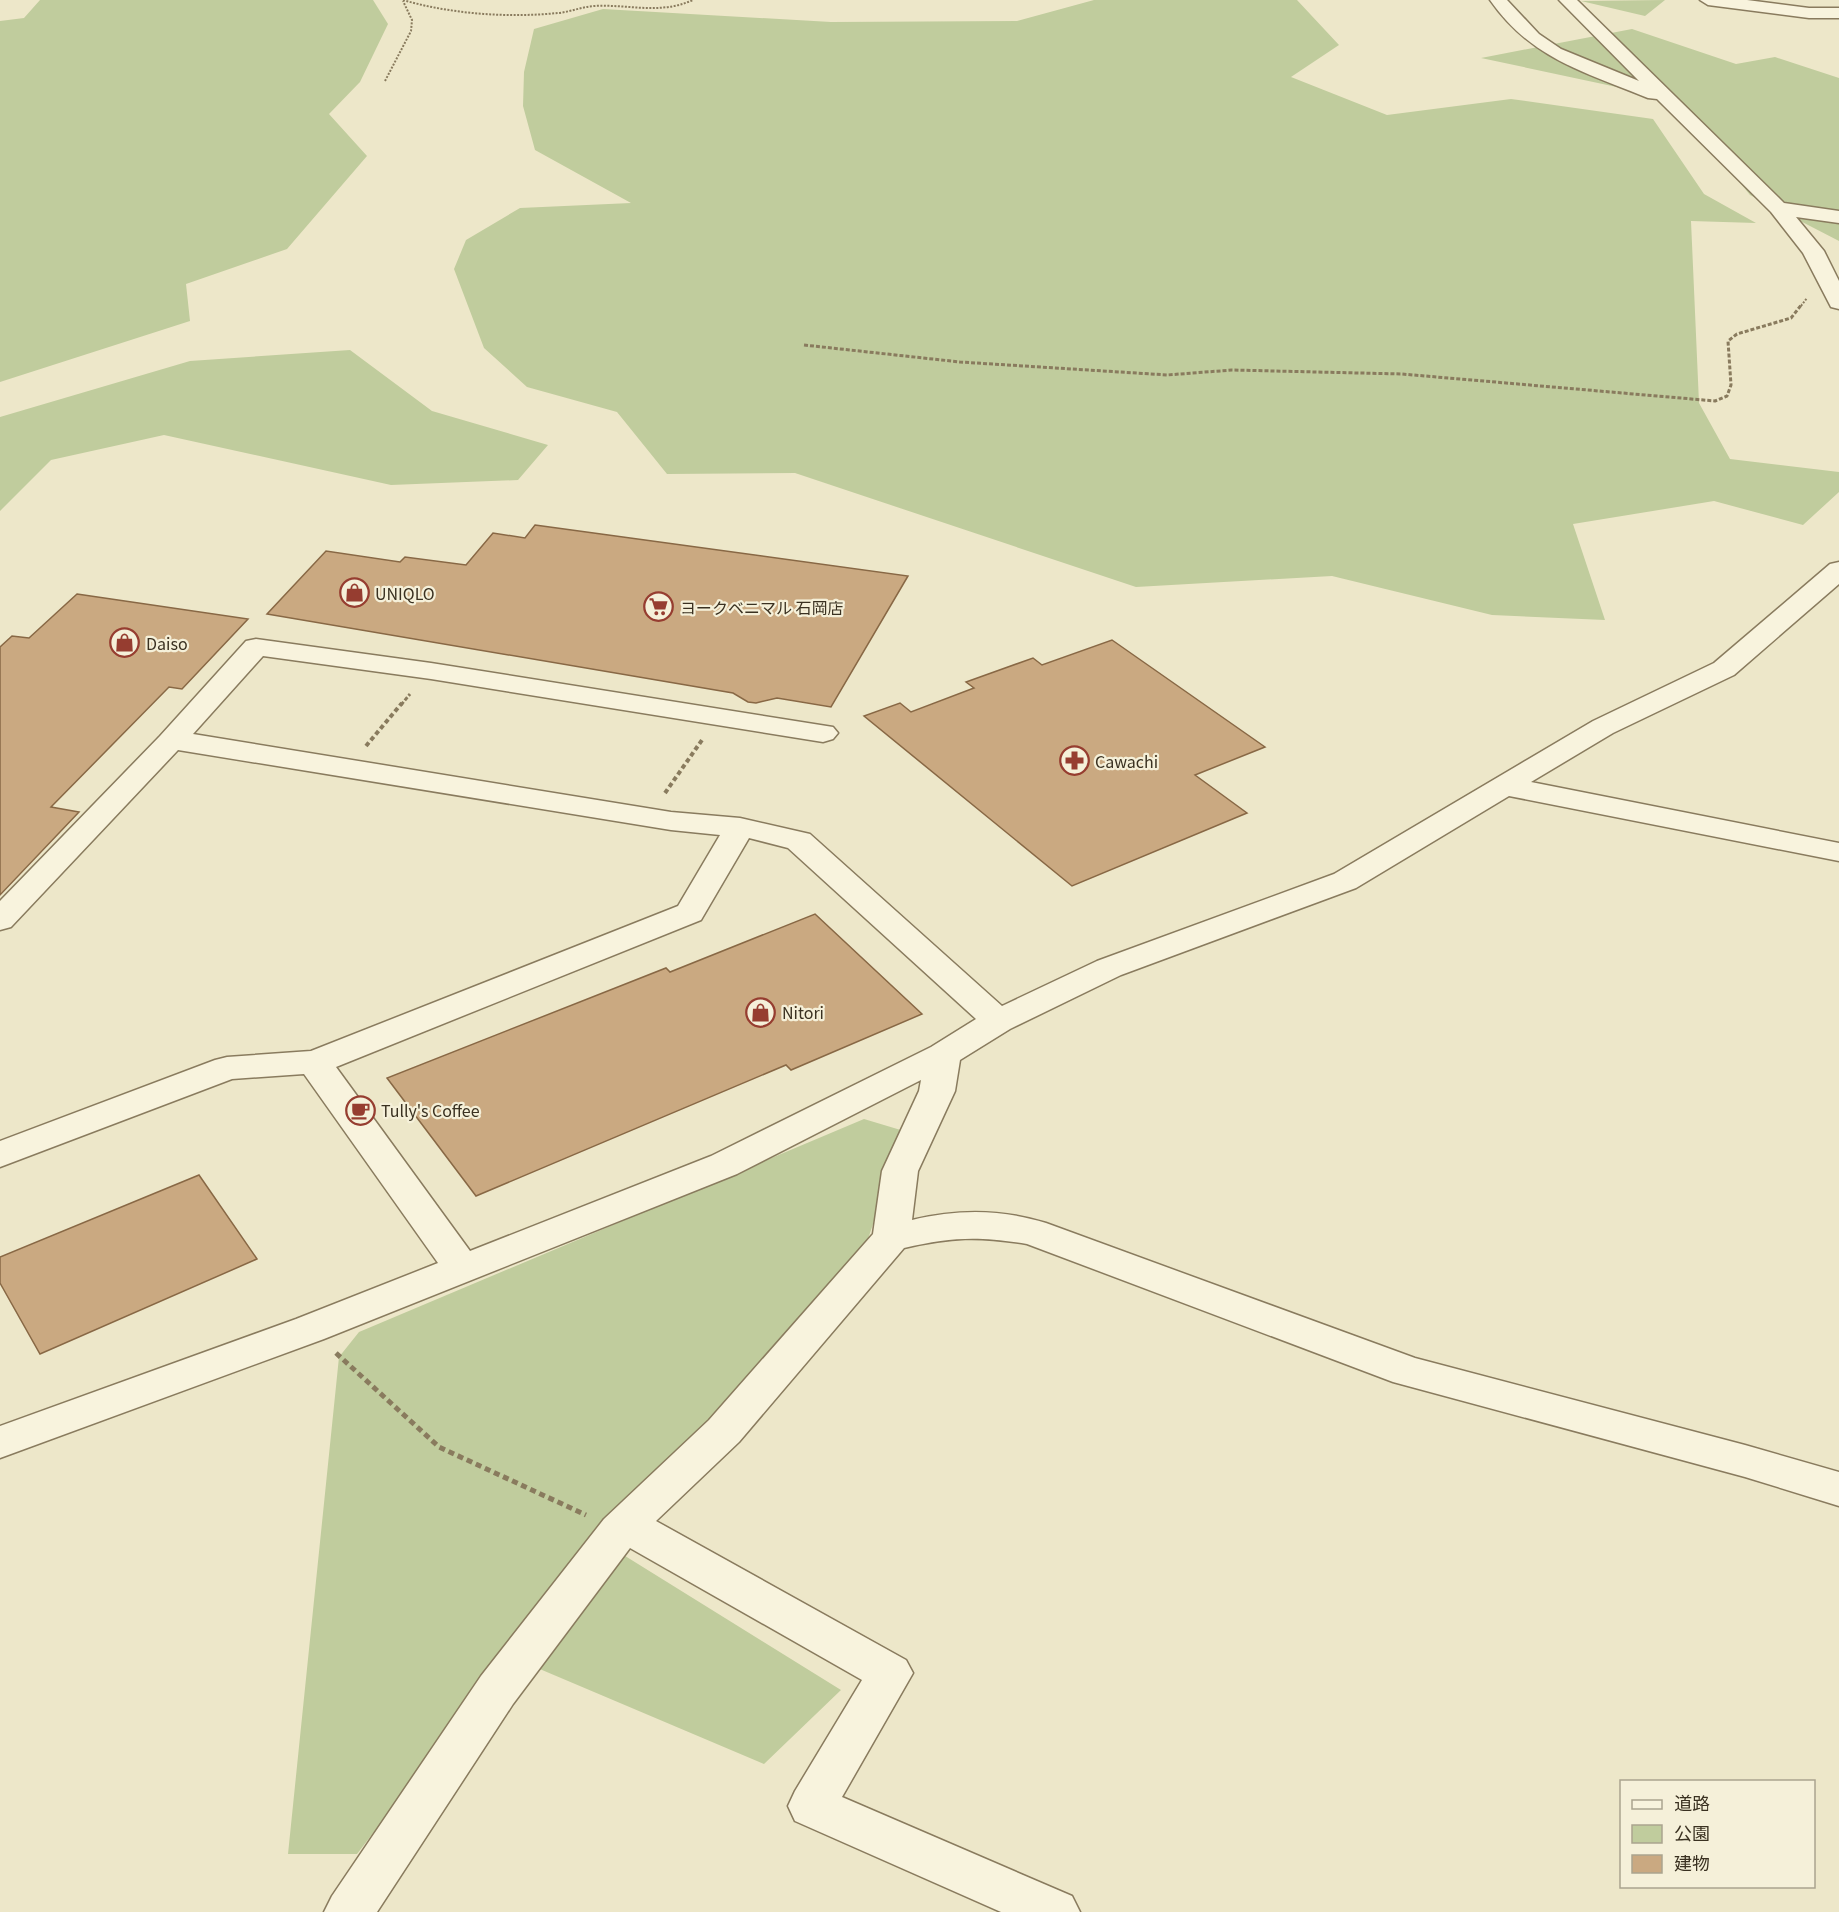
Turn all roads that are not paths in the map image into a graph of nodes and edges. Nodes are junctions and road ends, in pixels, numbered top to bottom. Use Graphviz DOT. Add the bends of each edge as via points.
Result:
graph roads {
  1 [pos="1498,0"];
  2 [pos="1567,0"];
  3 [pos="1712,0"];
  4 [pos="1794,6"];
  5 [pos="1839,13"];
  6 [pos="1815,29"];
  7 [pos="1666,99"];
  8 [pos="1778,208"];
  9 [pos="1839,217"];
  10 [pos="1836,296"];
  11 [pos="1839,570"];
  12 [pos="823,733"];
  13 [pos="170,742"];
  14 [pos="1504,786"];
  15 [pos="741,827"];
  16 [pos="1839,852"];
  17 [pos="0,920"];
  18 [pos="998,1021"];
  19 [pos="943,1055"];
  20 [pos="314,1062"];
  21 [pos="0,1155"];
  22 [pos="891,1238"];
  23 [pos="463,1270"];
  24 [pos="0,1442"];
  25 [pos="1839,1489"];
  26 [pos="623,1528"];
  27 [pos="349,1912"];
  28 [pos="1055,1912"];
  1 -- 7 [label="street" via="1533,38 1556,53"];
  2 -- 7 [label="street"];
  3 -- 4 [label="street"];
  4 -- 5 [label="street"];
  4 -- 6 [label="street"];
  7 -- 8 [label="street"];
  8 -- 9 [label="street"];
  8 -- 10 [label="street" via="1813,251"];
  11 -- 14 [label="street" via="1724,669 1603,727"];
  12 -- 13 [label="street" via="256,647"];
  13 -- 15 [label="street" via="184,741 648,817"];
  13 -- 17 [label="street"];
  14 -- 16 [label="street"];
  14 -- 18 [label="street" via="1345,881 1109,968"];
  15 -- 18 [label="street" via="799,841"];
  15 -- 20 [label="street" via="690,913"];
  18 -- 19 [label="street"];
  19 -- 22 [label="street" via="937,1090 900,1171"];
  19 -- 23 [label="street" via="724,1165"];
  20 -- 21 [label="street" via="227,1068"];
  20 -- 23 [label="street"];
  22 -- 25 [label="street" via="953,1225 987,1224 1033,1232 1407,1371"];
  22 -- 26 [label="street" via="724,1431"];
  23 -- 24 [label="street"];
  26 -- 27 [label="street" via="497,1690"];
  26 -- 28 [label="street" via="890,1673 812,1806"];
}
